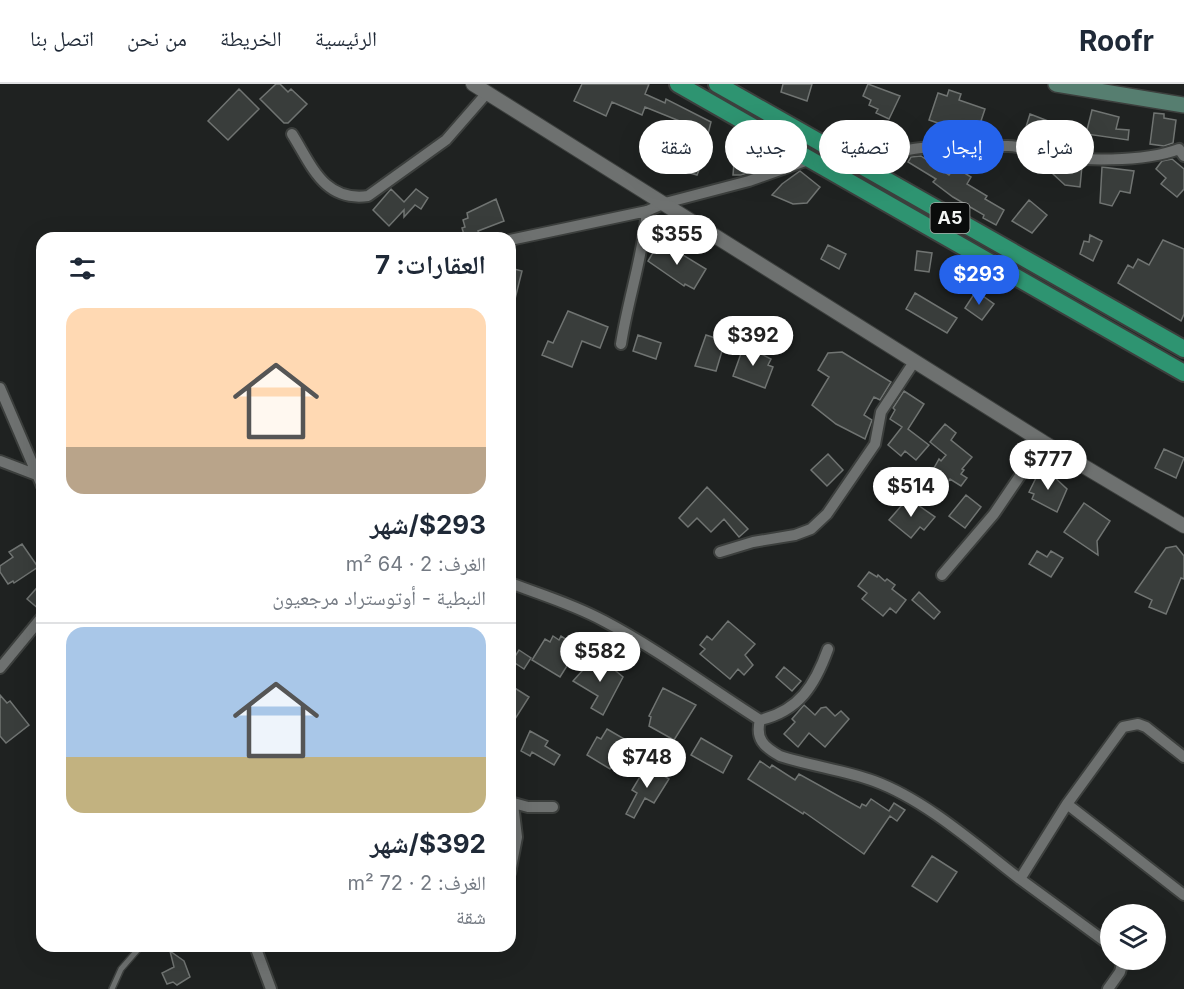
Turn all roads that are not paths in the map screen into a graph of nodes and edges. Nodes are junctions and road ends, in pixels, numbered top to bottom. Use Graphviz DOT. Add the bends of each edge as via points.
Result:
graph roads {
  1 [pos="473,84"];
  2 [pos="678,84"];
  3 [pos="717,84"];
  4 [pos="1056,84"];
  5 [pos="487,93"];
  6 [pos="1184,105"];
  7 [pos="292,134"];
  8 [pos="819,143"];
  9 [pos="910,150"];
  10 [pos="1182,151"];
  11 [pos="811,159"];
  12 [pos="873,174"];
  13 [pos="665,203"];
  14 [pos="647,211"];
  15 [pos="516,239"];
  16 [pos="621,344"];
  17 [pos="1184,349"];
  18 [pos="914,362"];
  19 [pos="1184,373"];
  20 [pos="0,388"];
  21 [pos="1044,442"];
  22 [pos="0,460"];
  23 [pos="36,469"];
  24 [pos="36,478"];
  25 [pos="1184,526"];
  26 [pos="720,552"];
  27 [pos="942,575"];
  28 [pos="516,585"];
  29 [pos="36,624"];
  30 [pos="828,649"];
  31 [pos="0,668"];
  32 [pos="760,720"];
  33 [pos="1184,757"];
  34 [pos="516,803"];
  35 [pos="1067,804"];
  36 [pos="553,807"];
  37 [pos="1020,879"];
  38 [pos="1184,895"];
  39 [pos="1100,938"];
  40 [pos="136,952"];
  41 [pos="257,952"];
  42 [pos="1120,970"];
  43 [pos="112,989"];
  44 [pos="271,989"];
  45 [pos="1108,989"];
  1 -- 5 [label="street"];
  2 -- 11 [label="highway, A5"];
  3 -- 8 [label="highway, A5"];
  4 -- 6 [label="main road"];
  5 -- 7 [label="street" via="446,140 368,196 353,198 336,193 315,171"];
  5 -- 13 [label="street"];
  9 -- 10 [label="street" via="1022,146 1044,154 1094,158"];
  11 -- 13 [label="street" via="749,182"];
  11 -- 19 [label="highway, A5"];
  12 -- 17 [label="highway, A5"];
  13 -- 14 [label="street"];
  13 -- 18 [label="street"];
  14 -- 15 [label="street"];
  14 -- 16 [label="street"];
  18 -- 21 [label="street"];
  18 -- 26 [label="street" via="881,412 875,444 827,514 811,529 795,535"];
  20 -- 23 [label="street"];
  21 -- 25 [label="street"];
  21 -- 27 [label="street" via="994,514"];
  22 -- 24 [label="street"];
  28 -- 32 [label="street" via="603,620"];
  29 -- 31 [label="street"];
  30 -- 32 [label="street" via="812,687 773,717"];
  32 -- 37 [label="street" via="760,740 780,756 894,790 963,835"];
  33 -- 35 [label="street" via="1146,727 1123,727"];
  34 -- 36 [label="street"];
  35 -- 37 [label="street"];
  35 -- 38 [label="street"];
  37 -- 39 [label="street"];
  40 -- 43 [label="lane" via="121,969"];
  41 -- 44 [label="street"];
  42 -- 45 [label="street"];
}
